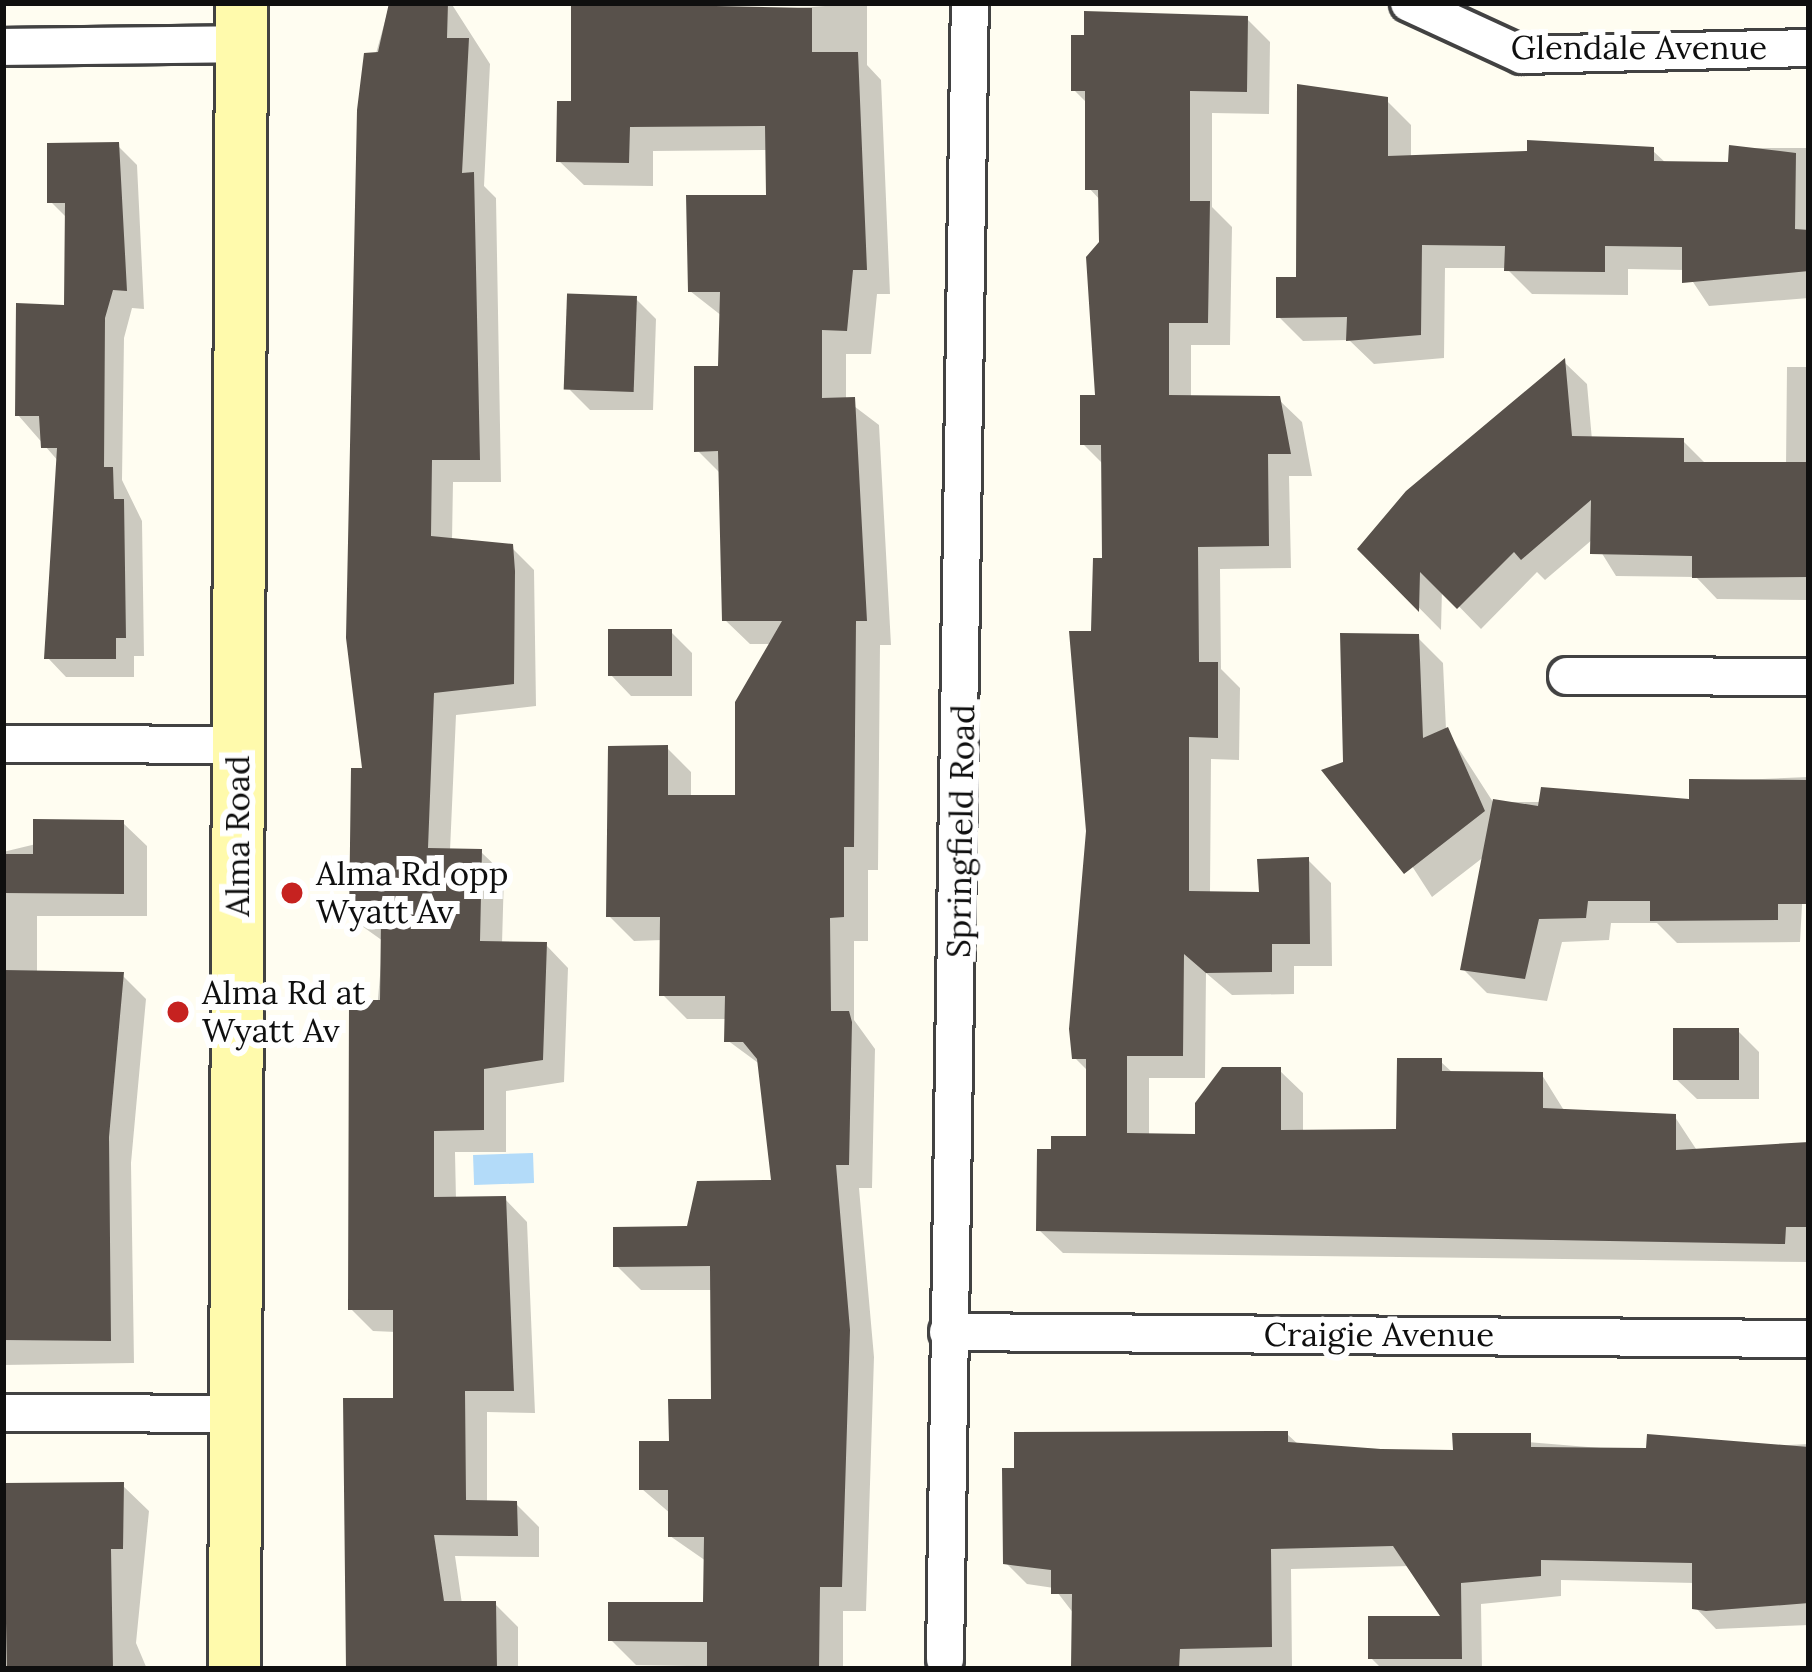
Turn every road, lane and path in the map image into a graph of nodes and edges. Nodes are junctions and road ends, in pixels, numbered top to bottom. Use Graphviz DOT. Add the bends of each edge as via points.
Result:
graph roads {
  1 [pos="970,3"];
  2 [pos="1409,3"];
  3 [pos="241,24"];
  4 [pos="3,47"];
  5 [pos="1809,48"];
  6 [pos="1567,676"];
  7 [pos="1809,677"];
  8 [pos="3,744"];
  9 [pos="238,745"];
  10 [pos="948,1332"];
  11 [pos="1809,1339"];
  12 [pos="3,1412"];
  13 [pos="235,1414"];
  14 [pos="945,1659"];
  15 [pos="234,1669"];
  1 -- 10 [label="street, Springfield Road"];
  2 -- 5 [label="street, Glendale Avenue" via="1522,55"];
  3 -- 4 [label="street"];
  3 -- 9 [label="main road, Alma Road"];
  6 -- 7 [label="street"];
  8 -- 9 [label="street"];
  9 -- 13 [label="main road, Alma Road"];
  10 -- 11 [label="street, Craigie Avenue"];
  10 -- 14 [label="street, Springfield Road"];
  12 -- 13 [label="street"];
  13 -- 15 [label="main road, Alma Road"];
}
